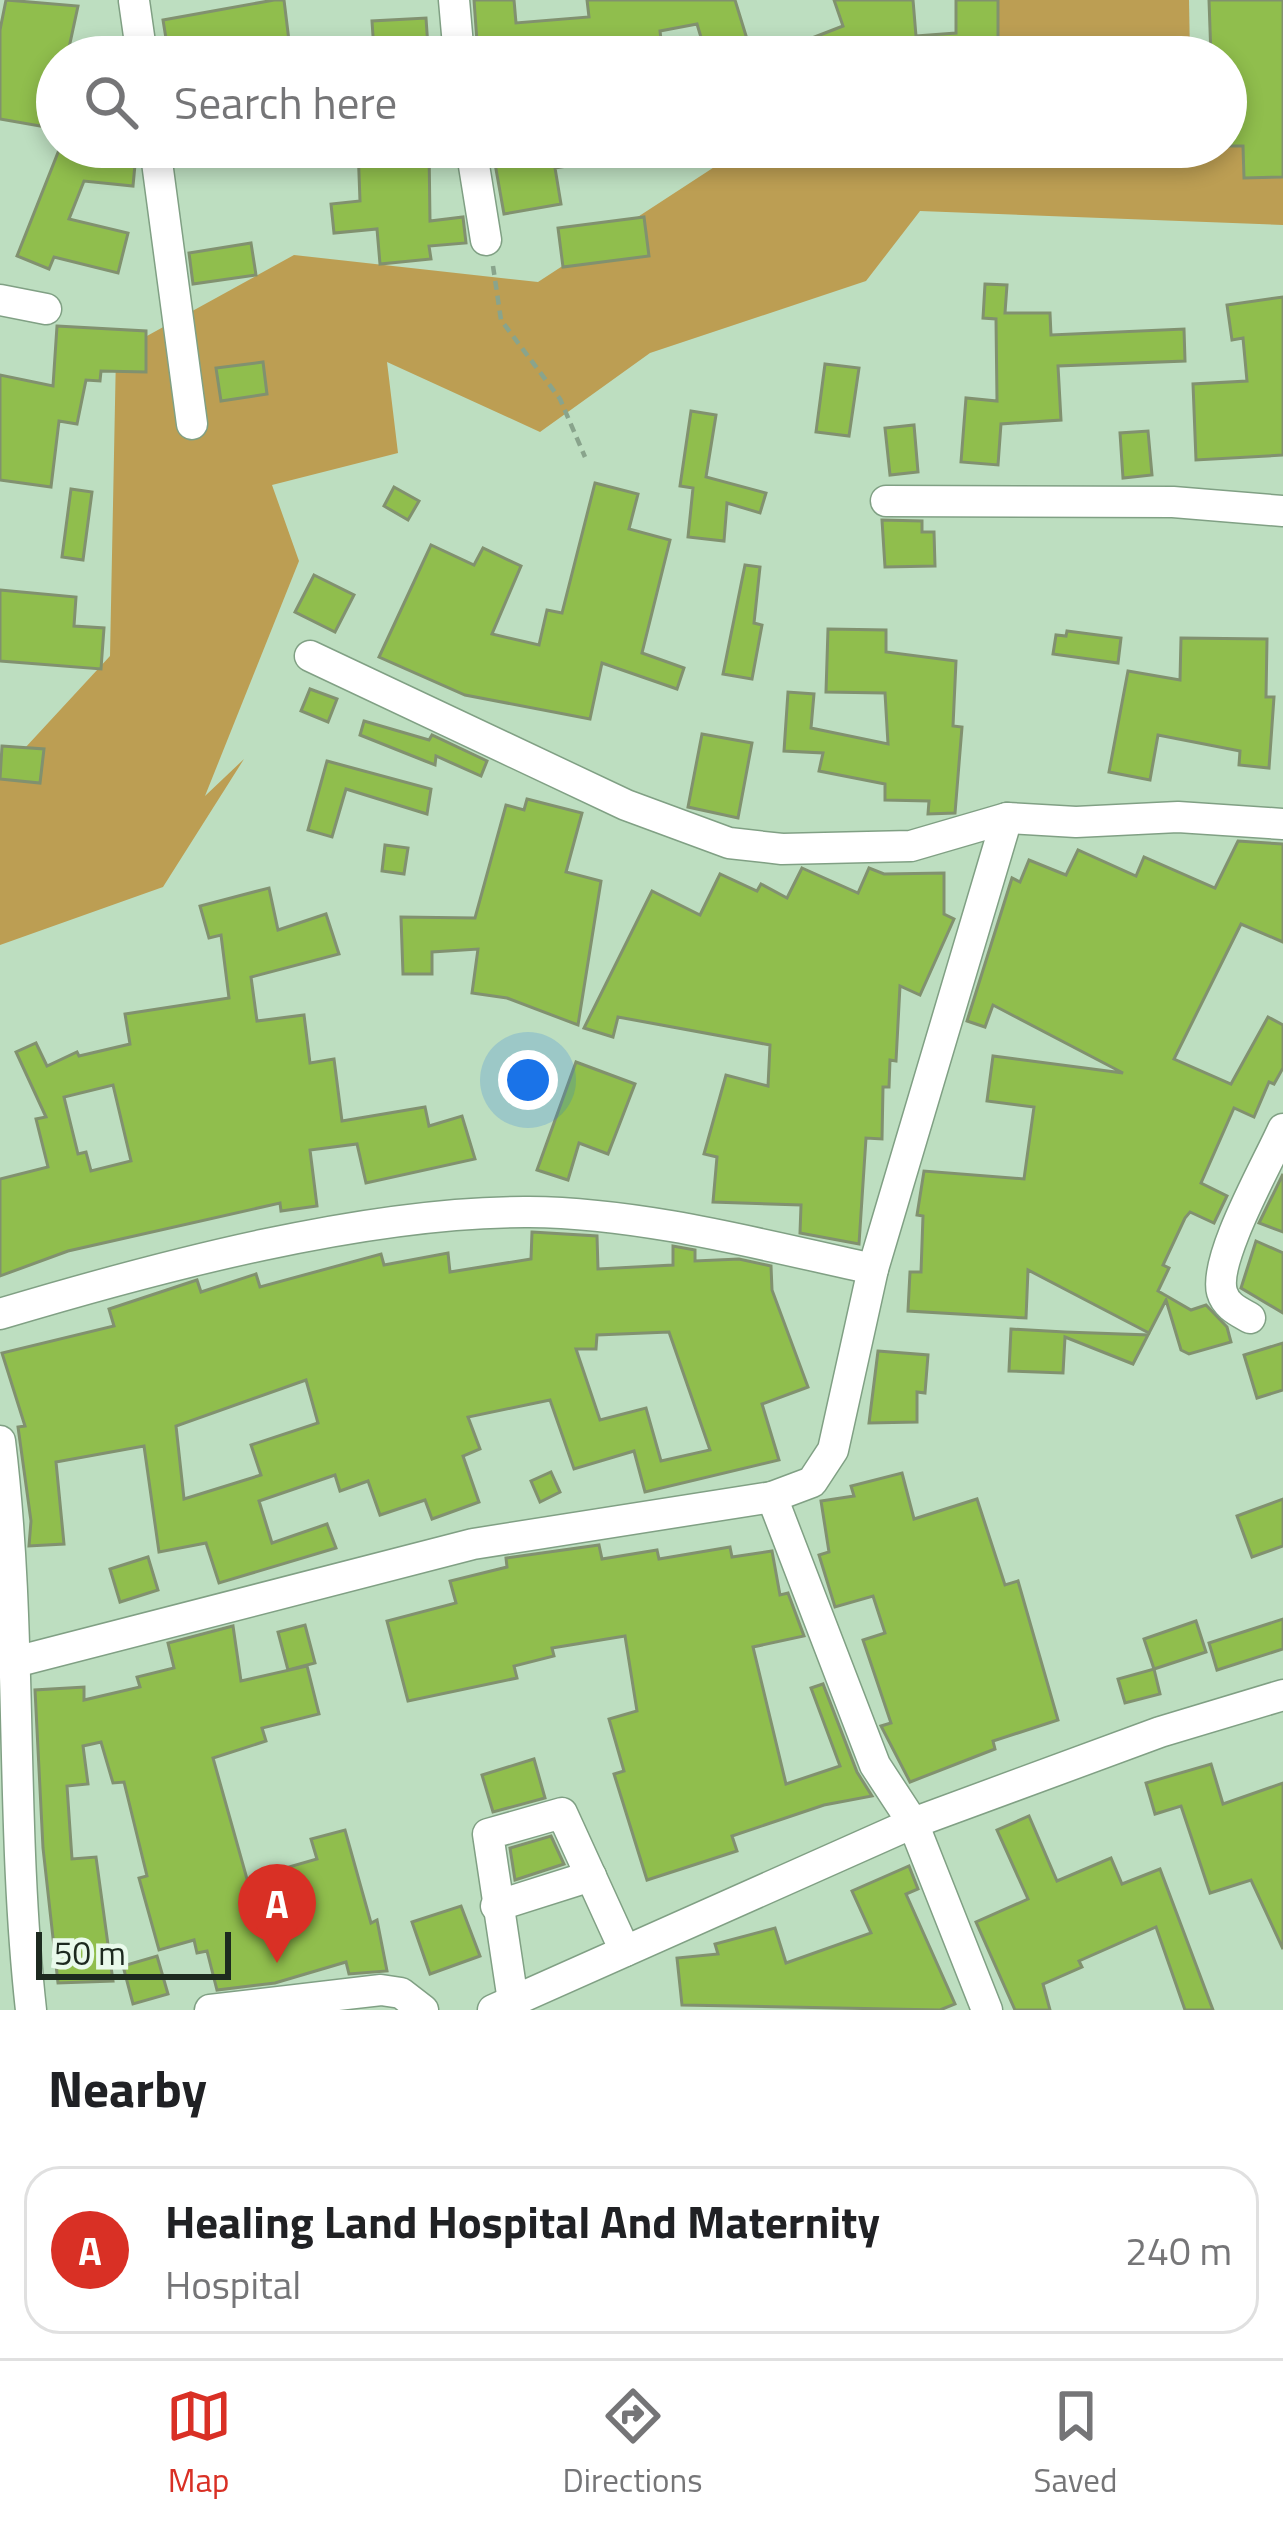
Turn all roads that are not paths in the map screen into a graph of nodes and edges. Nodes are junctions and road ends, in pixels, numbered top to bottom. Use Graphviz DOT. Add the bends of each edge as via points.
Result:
graph roads {
  1 [pos="133,0"];
  2 [pos="454,0"];
  3 [pos="139,36"];
  4 [pos="457,36"];
  5 [pos="158,168"];
  6 [pos="474,168"];
  7 [pos="486,240"];
  8 [pos="0,300"];
  9 [pos="46,309"];
  10 [pos="192,424"];
  11 [pos="886,501"];
  12 [pos="1283,511"];
  13 [pos="310,656"];
  14 [pos="1007,818"];
  15 [pos="1283,824"];
  16 [pos="1283,1130"];
  17 [pos="873,1268"];
  18 [pos="0,1314"];
  19 [pos="1250,1318"];
  20 [pos="0,1441"];
  21 [pos="772,1497"];
  22 [pos="11,1663"];
  23 [pos="1283,1695"];
  24 [pos="6,1706"];
  25 [pos="913,1823"];
  26 [pos="591,1876"];
  27 [pos="496,1906"];
  28 [pos="625,1952"];
  29 [pos="503,2006"];
  30 [pos="31,2010"];
  31 [pos="210,2010"];
  32 [pos="423,2010"];
  33 [pos="987,2010"];
  1 -- 3 [label="street"];
  2 -- 4 [label="street"];
  5 -- 10 [label="street"];
  6 -- 7 [label="street"];
  8 -- 9 [label="street"];
  11 -- 12 [label="street" via="1172,502"];
  13 -- 14 [label="street" via="626,805 729,843 911,846"];
  14 -- 15 [label="street"];
  14 -- 17 [label="street"];
  16 -- 19 [label="street" via="1227,1254 1221,1288 1229,1305"];
  17 -- 18 [label="street" via="626,1221 532,1212 415,1218"];
  17 -- 21 [label="street" via="832,1450 812,1482"];
  20 -- 22 [label="street"];
  21 -- 22 [label="street" via="473,1544"];
  21 -- 25 [label="street" via="874,1765"];
  22 -- 24 [label="street"];
  23 -- 25 [label="street"];
  24 -- 30 [label="street"];
  25 -- 28 [label="street"];
  25 -- 33 [label="street"];
  26 -- 27 [label="street"];
  26 -- 27 [label="street" via="562,1813 552,1812 488,1834"];
  26 -- 28 [label="street"];
  27 -- 29 [label="street"];
  28 -- 29 [label="street"];
  31 -- 32 [label="street" via="381,1990"];
}
